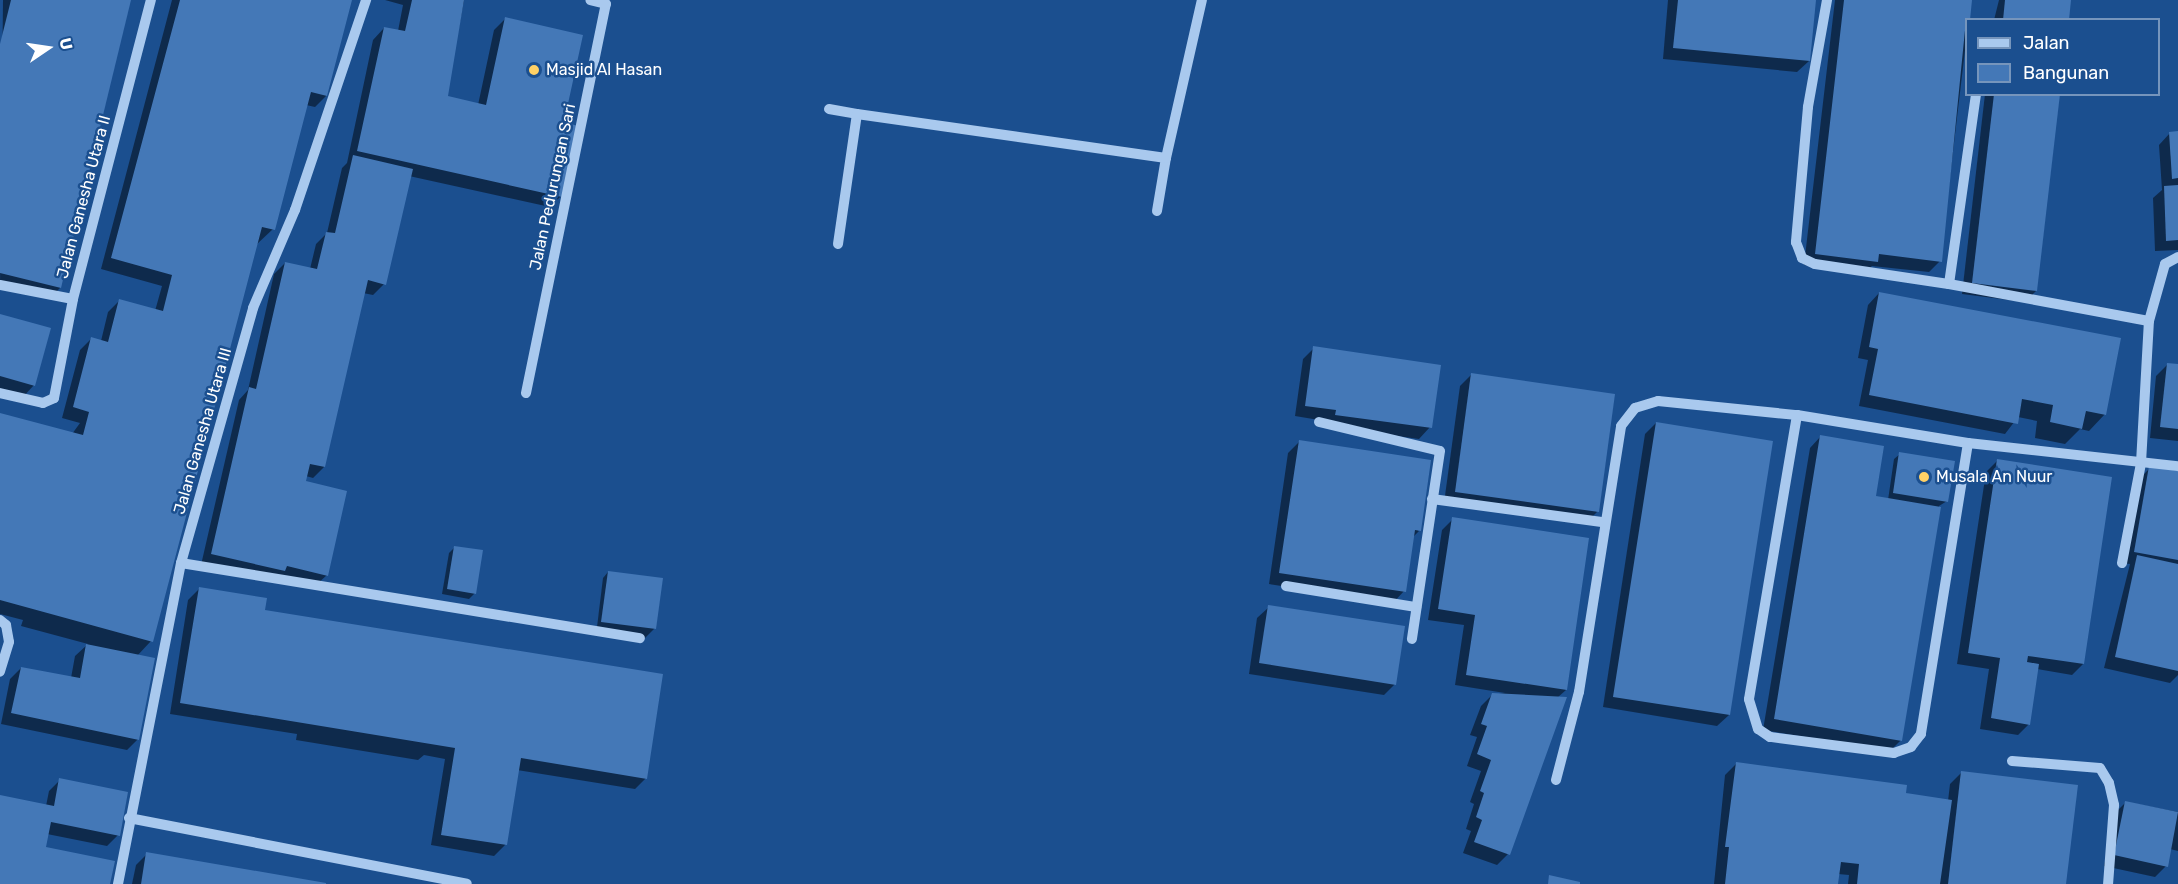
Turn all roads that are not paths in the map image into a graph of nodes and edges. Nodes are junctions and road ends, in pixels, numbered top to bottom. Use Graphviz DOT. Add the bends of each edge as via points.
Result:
graph roads {
  1 [pos="151,0"];
  2 [pos="366,0"];
  3 [pos="590,0"];
  4 [pos="1202,0"];
  5 [pos="1827,0"];
  6 [pos="607,2"];
  7 [pos="1976,96"];
  8 [pos="829,109"];
  9 [pos="857,114"];
  10 [pos="1166,158"];
  11 [pos="1157,211"];
  12 [pos="838,244"];
  13 [pos="2178,257"];
  14 [pos="1949,284"];
  15 [pos="0,285"];
  16 [pos="73,298"];
  17 [pos="2149,321"];
  18 [pos="0,393"];
  19 [pos="526,393"];
  20 [pos="1797,416"];
  21 [pos="1319,422"];
  22 [pos="1968,443"];
  23 [pos="2141,462"];
  24 [pos="2178,466"];
  25 [pos="1432,499"];
  26 [pos="1603,522"];
  27 [pos="182,563"];
  28 [pos="2122,563"];
  29 [pos="1286,586"];
  30 [pos="1416,607"];
  31 [pos="0,620"];
  32 [pos="639,638"];
  33 [pos="1412,639"];
  34 [pos="0,672"];
  35 [pos="2012,761"];
  36 [pos="1556,780"];
  37 [pos="129,818"];
  38 [pos="118,884"];
  39 [pos="467,884"];
  40 [pos="2108,884"];
  1 -- 16 [label="street, Jalan Ganesha Utara II"];
  2 -- 27 [label="street, Jalan Ganesha Utara III" via="295,210 253,308"];
  3 -- 6 [label="street, Jalan Pedurungan Sari"];
  4 -- 10 [label="street"];
  5 -- 14 [label="street" via="1807,118 1796,242 1802,258 1815,264"];
  6 -- 19 [label="street, Jalan Pedurungan Sari"];
  7 -- 14 [label="street"];
  8 -- 9 [label="street"];
  9 -- 10 [label="street"];
  9 -- 12 [label="street"];
  10 -- 11 [label="street"];
  13 -- 17 [label="street" via="2165,264"];
  14 -- 17 [label="street"];
  15 -- 16 [label="street"];
  16 -- 18 [label="street, Jalan Ganesha Utara II" via="50,402"];
  17 -- 23 [label="street"];
  20 -- 22 [label="street"];
  20 -- 22 [label="street" via="1749,699 1758,729 1770,737 1894,753 1911,747 1921,734"];
  20 -- 26 [label="street" via="1658,401 1635,408 1620,426"];
  21 -- 25 [label="street" via="1440,451"];
  22 -- 23 [label="street"];
  23 -- 24 [label="street"];
  23 -- 28 [label="street"];
  25 -- 26 [label="street"];
  25 -- 30 [label="street"];
  26 -- 36 [label="street" via="1579,692"];
  27 -- 32 [label="street"];
  27 -- 37 [label="street, Jalan Ganesha Utara III"];
  29 -- 30 [label="street"];
  30 -- 33 [label="street"];
  31 -- 34 [label="street" via="6,625 9,642"];
  35 -- 40 [label="street" via="2100,768 2114,805"];
  37 -- 38 [label="street, Jalan Ganesha Utara III"];
  37 -- 39 [label="street"];
}
